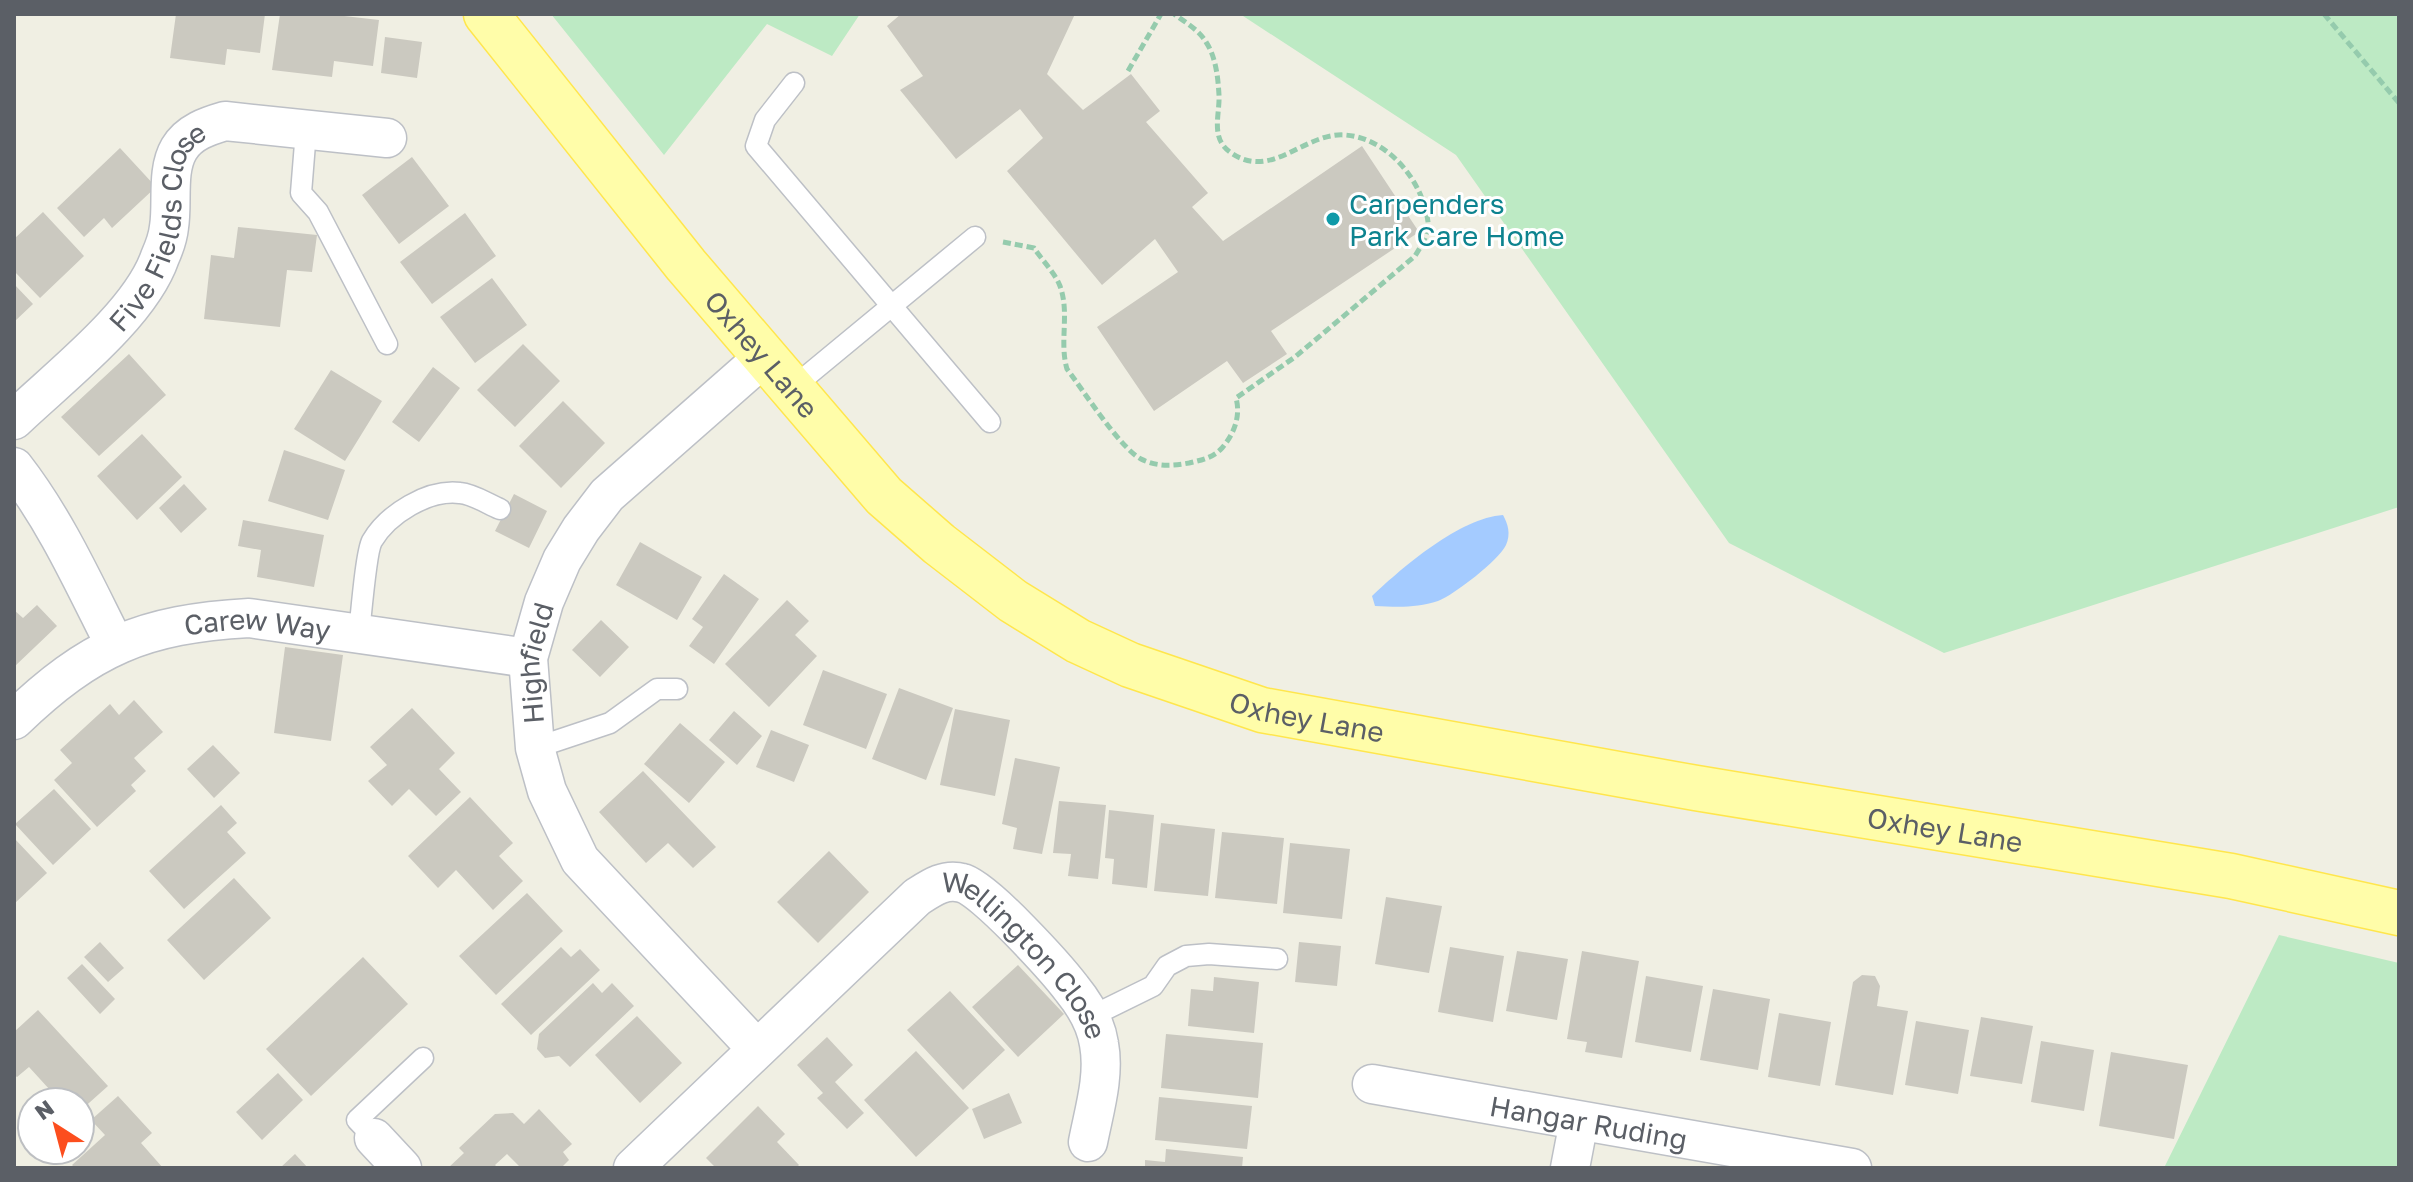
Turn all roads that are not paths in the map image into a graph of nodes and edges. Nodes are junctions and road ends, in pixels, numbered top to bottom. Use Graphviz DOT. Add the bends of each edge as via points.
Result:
graph roads {
  1 [pos="486,14"];
  2 [pos="794,83"];
  3 [pos="306,131"];
  4 [pos="387,138"];
  5 [pos="975,237"];
  6 [pos="892,304"];
  7 [pos="387,344"];
  8 [pos="777,373"];
  9 [pos="14,420"];
  10 [pos="990,422"];
  11 [pos="14,467"];
  12 [pos="500,509"];
  13 [pos="359,633"];
  14 [pos="115,645"];
  15 [pos="528,658"];
  16 [pos="677,689"];
  17 [pos="14,720"];
  18 [pos="535,748"];
  19 [pos="2399,913"];
  20 [pos="1277,959"];
  21 [pos="1090,1017"];
  22 [pos="757,1049"];
  23 [pos="423,1058"];
  24 [pos="1372,1084"];
  25 [pos="1579,1121"];
  26 [pos="374,1138"];
  27 [pos="1090,1155"];
  28 [pos="402,1168"];
  29 [pos="633,1168"];
  30 [pos="1570,1168"];
  31 [pos="1852,1168"];
  1 -- 8 [label="main road, Oxhey Lane"];
  2 -- 6 [label="lane" via="765,120 756,146"];
  3 -- 4 [label="street, Five Fields Close"];
  3 -- 7 [label="lane" via="301,193 318,212"];
  3 -- 9 [label="street, Five Fields Close" via="225,121 191,135 179,149 169,228 145,287 124,315"];
  5 -- 6 [label="lane"];
  6 -- 8 [label="lane"];
  6 -- 10 [label="lane"];
  8 -- 15 [label="street, Highfield" via="607,495 562,560"];
  8 -- 19 [label="main road, Oxhey Lane" via="884,496 1013,601 1130,665 1262,710 2231,876"];
  11 -- 14 [label="street" via="37,497"];
  12 -- 13 [label="lane" via="462,492 434,493 390,522 371,543"];
  13 -- 14 [label="street, Carew Way" via="249,618 183,624"];
  13 -- 15 [label="street, Carew Way"];
  14 -- 17 [label="street, Carew Way" via="72,669"];
  15 -- 18 [label="street, Highfield"];
  16 -- 18 [label="lane" via="657,689 610,723"];
  18 -- 22 [label="street, Highfield" via="547,791 580,860"];
  20 -- 21 [label="lane" via="1186,956 1167,966 1153,986"];
  21 -- 22 [label="street, Wellington Close" via="1072,988 985,896 966,883 951,881 917,897"];
  21 -- 27 [label="street, Wellington Close" via="1099,1045 1100,1081"];
  22 -- 29 [label="street"];
  23 -- 26 [label="lane" via="357,1120"];
  24 -- 25 [label="street, Hangar Ruding"];
  25 -- 30 [label="street"];
  25 -- 31 [label="street, Hangar Ruding"];
  26 -- 28 [label="street"];
}
